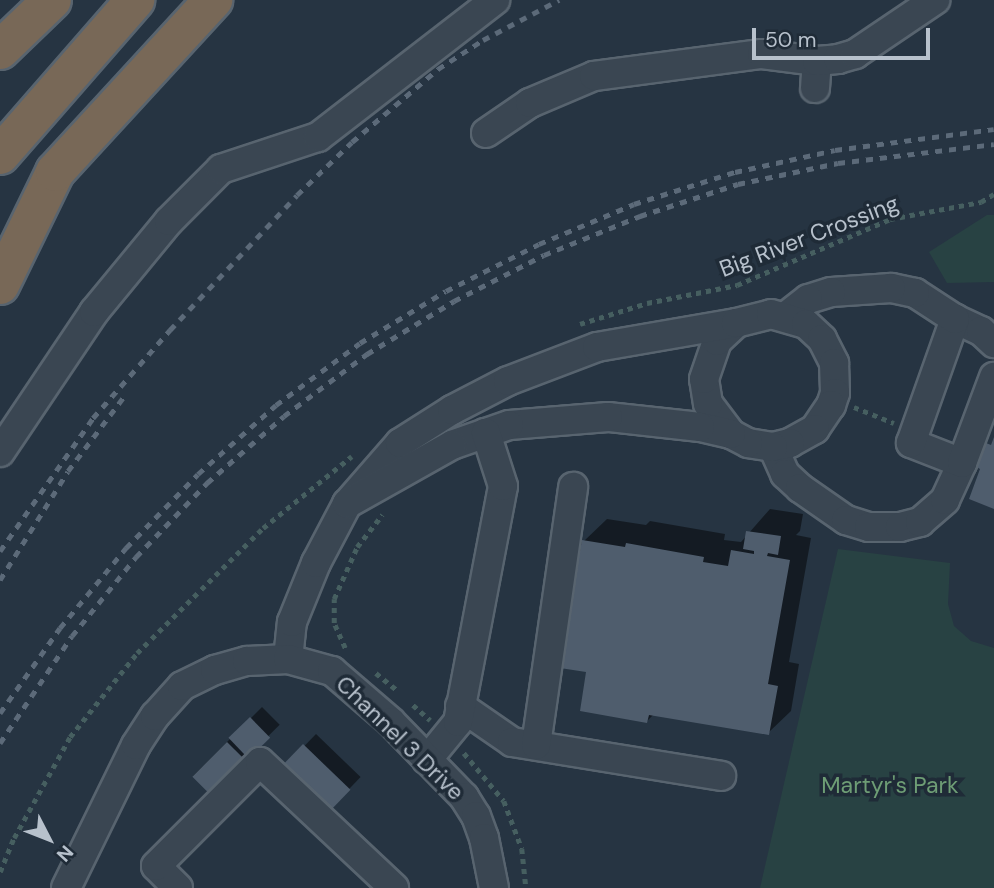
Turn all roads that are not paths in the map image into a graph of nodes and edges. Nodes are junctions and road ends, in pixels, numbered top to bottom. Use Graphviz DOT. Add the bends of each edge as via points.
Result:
graph roads {
  1 [pos="52,0"];
  2 [pos="135,0"];
  3 [pos="213,0"];
  4 [pos="495,0"];
  5 [pos="935,0"];
  6 [pos="0,50"];
  7 [pos="486,133"];
  8 [pos="0,155"];
  9 [pos="55,172"];
  10 [pos="0,241"];
  11 [pos="0,285"];
  12 [pos="786,316"];
  13 [pos="955,319"];
  14 [pos="736,323"];
  15 [pos="994,343"];
  16 [pos="994,377"];
  17 [pos="486,433"];
  18 [pos="732,435"];
  19 [pos="773,447"];
  20 [pos="0,452"];
  21 [pos="962,463"];
  22 [pos="573,487"];
  23 [pos="347,504"];
  24 [pos="288,659"];
  25 [pos="459,712"];
  26 [pos="536,746"];
  27 [pos="427,760"];
  28 [pos="721,776"];
  29 [pos="68,887"];
  30 [pos="178,888"];
  31 [pos="394,888"];
  32 [pos="494,888"];
  1 -- 6 [label="highway"];
  2 -- 8 [label="highway"];
  3 -- 9 [label="highway"];
  4 -- 20 [label="street" via="318,137 221,169 169,221 93,312"];
  5 -- 7 [label="street" via="855,54 816,74 762,54 594,76 530,103"];
  9 -- 10 [label="highway"];
  9 -- 11 [label="highway"];
  12 -- 13 [label="street" via="808,299 831,292 891,288 915,293"];
  12 -- 14 [label="street" via="771,314"];
  12 -- 19 [label="street" via="806,324 829,350 835,393 815,429"];
  13 -- 15 [label="street"];
  13 -- 21 [label="street" via="911,443"];
  14 -- 18 [label="street" via="717,341 704,379 708,404"];
  14 -- 23 [label="street" via="597,347 508,381 400,443"];
  16 -- 21 [label="street"];
  17 -- 18 [label="street" via="509,425 608,417 664,421"];
  17 -- 23 [label="street" via="452,445"];
  17 -- 25 [label="street" via="503,486"];
  18 -- 19 [label="street"];
  19 -- 21 [label="street" via="785,474 800,488 846,520 869,527 920,522 945,500"];
  22 -- 26 [label="street"];
  23 -- 24 [label="street" via="292,622"];
  24 -- 27 [label="street, Channel 3 Drive" via="332,671"];
  24 -- 29 [label="street, Channel 3 Drive" via="247,661 182,686 136,744"];
  25 -- 26 [label="street" via="512,742"];
  25 -- 27 [label="street"];
  26 -- 28 [label="street"];
  27 -- 32 [label="street, Channel 3 Drive" via="476,816"];
  30 -- 31 [label="street" via="156,866 260,762"];
}
